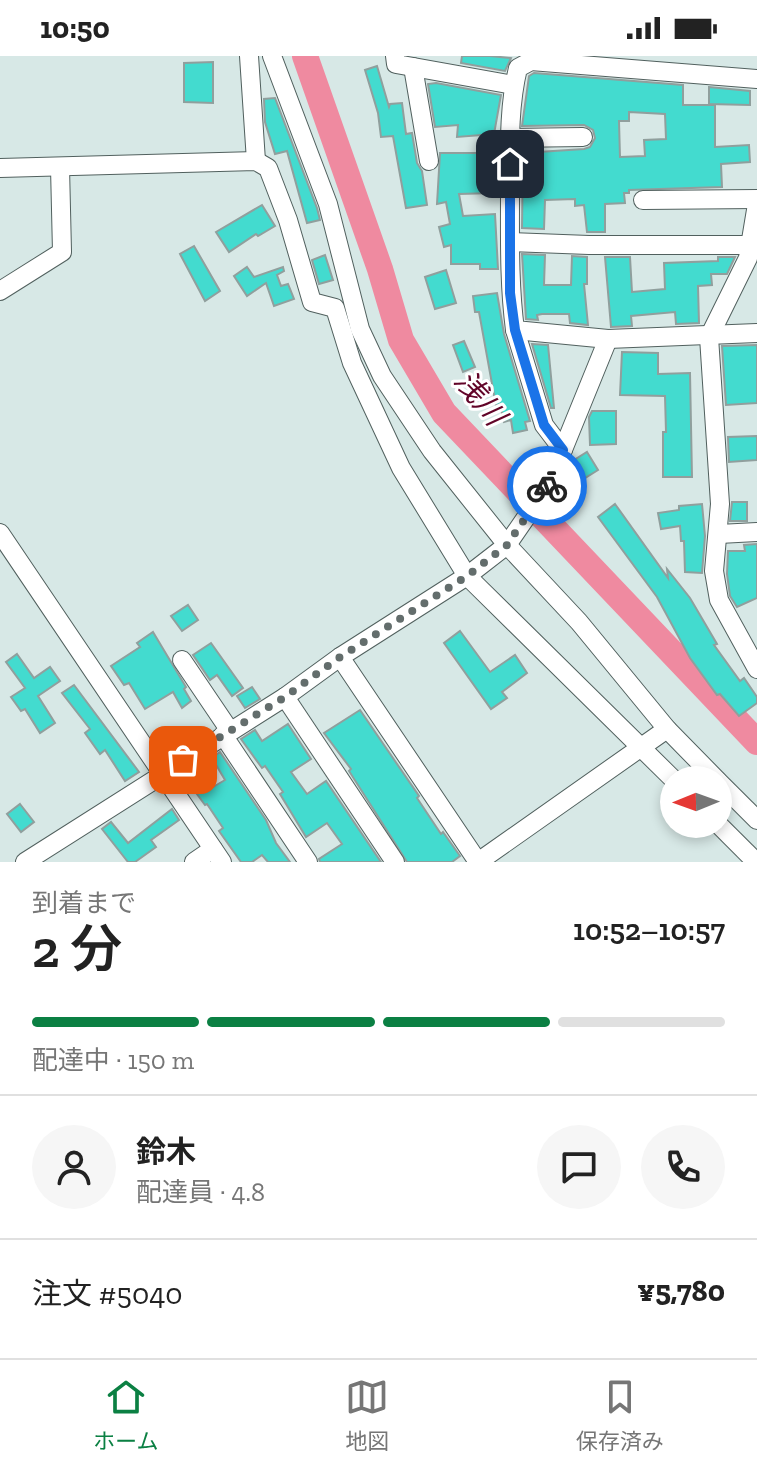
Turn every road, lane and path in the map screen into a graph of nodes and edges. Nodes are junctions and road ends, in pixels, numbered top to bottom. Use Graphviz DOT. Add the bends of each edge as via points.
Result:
graph roads {
  1 [pos="249,56"];
  2 [pos="272,56"];
  3 [pos="395,56"];
  4 [pos="532,58"];
  5 [pos="413,67"];
  6 [pos="757,79"];
  7 [pos="514,85"];
  8 [pos="583,137"];
  9 [pos="510,138"];
  10 [pos="256,161"];
  11 [pos="429,161"];
  12 [pos="60,167"];
  13 [pos="0,168"];
  14 [pos="643,200"];
  15 [pos="757,202"];
  16 [pos="510,242"];
  17 [pos="751,245"];
  18 [pos="0,291"];
  19 [pos="515,330"];
  20 [pos="757,333"];
  21 [pos="709,337"];
  22 [pos="608,339"];
  23 [pos="371,353"];
  24 [pos="352,363"];
  25 [pos="563,450"];
  26 [pos="757,532"];
  27 [pos="0,533"];
  28 [pos="719,534"];
  29 [pos="507,545"];
  30 [pos="467,576"];
  31 [pos="340,657"];
  32 [pos="182,660"];
  33 [pos="757,669"];
  34 [pos="285,697"];
  35 [pos="667,729"];
  36 [pos="227,733"];
  37 [pos="640,747"];
  38 [pos="660,766"];
  39 [pos="704,766"];
  40 [pos="163,773"];
  41 [pos="732,794"];
  42 [pos="757,820"];
  43 [pos="732,838"];
  44 [pos="218,856"];
  45 [pos="25,862"];
  46 [pos="194,862"];
  47 [pos="308,862"];
  48 [pos="395,862"];
  49 [pos="478,862"];
  50 [pos="756,862"];
  1 -- 10 [label="street"];
  2 -- 23 [label="street" via="328,204"];
  3 -- 5 [label="street" via="396,64"];
  4 -- 6 [label="street"];
  4 -- 7 [label="street" via="518,68"];
  5 -- 7 [label="street"];
  5 -- 11 [label="street"];
  7 -- 9 [label="street"];
  8 -- 9 [label="street"];
  9 -- 16 [label="street"];
  10 -- 12 [label="street"];
  10 -- 24 [label="street" via="268,168 312,302 335,308"];
  12 -- 13 [label="street"];
  12 -- 18 [label="street" via="62,252"];
  14 -- 15 [label="street"];
  15 -- 17 [label="street"];
  16 -- 17 [label="street"];
  16 -- 19 [label="street"];
  17 -- 21 [label="street"];
  19 -- 22 [label="street"];
  19 -- 25 [label="street" via="544,425"];
  20 -- 21 [label="street"];
  21 -- 22 [label="street"];
  21 -- 28 [label="street"];
  22 -- 25 [label="street"];
  23 -- 24 [label="street"];
  23 -- 29 [label="street" via="432,451"];
  24 -- 30 [label="street" via="401,468"];
  25 -- 29 [label="street" via="549,484"];
  26 -- 28 [label="street"];
  27 -- 40 [label="street"];
  28 -- 33 [label="street" via="714,571 719,600"];
  29 -- 30 [label="street"];
  29 -- 35 [label="street"];
  30 -- 31 [label="street"];
  30 -- 37 [label="street"];
  31 -- 34 [label="street"];
  31 -- 49 [label="street"];
  32 -- 36 [label="street"];
  34 -- 36 [label="street"];
  34 -- 48 [label="street"];
  35 -- 37 [label="street"];
  35 -- 39 [label="street"];
  36 -- 40 [label="street"];
  36 -- 47 [label="street"];
  37 -- 38 [label="street"];
  37 -- 49 [label="street"];
  40 -- 44 [label="street"];
  40 -- 45 [label="street"];
  41 -- 42 [label="street"];
  43 -- 50 [label="street"];
  44 -- 46 [label="street"];
}
